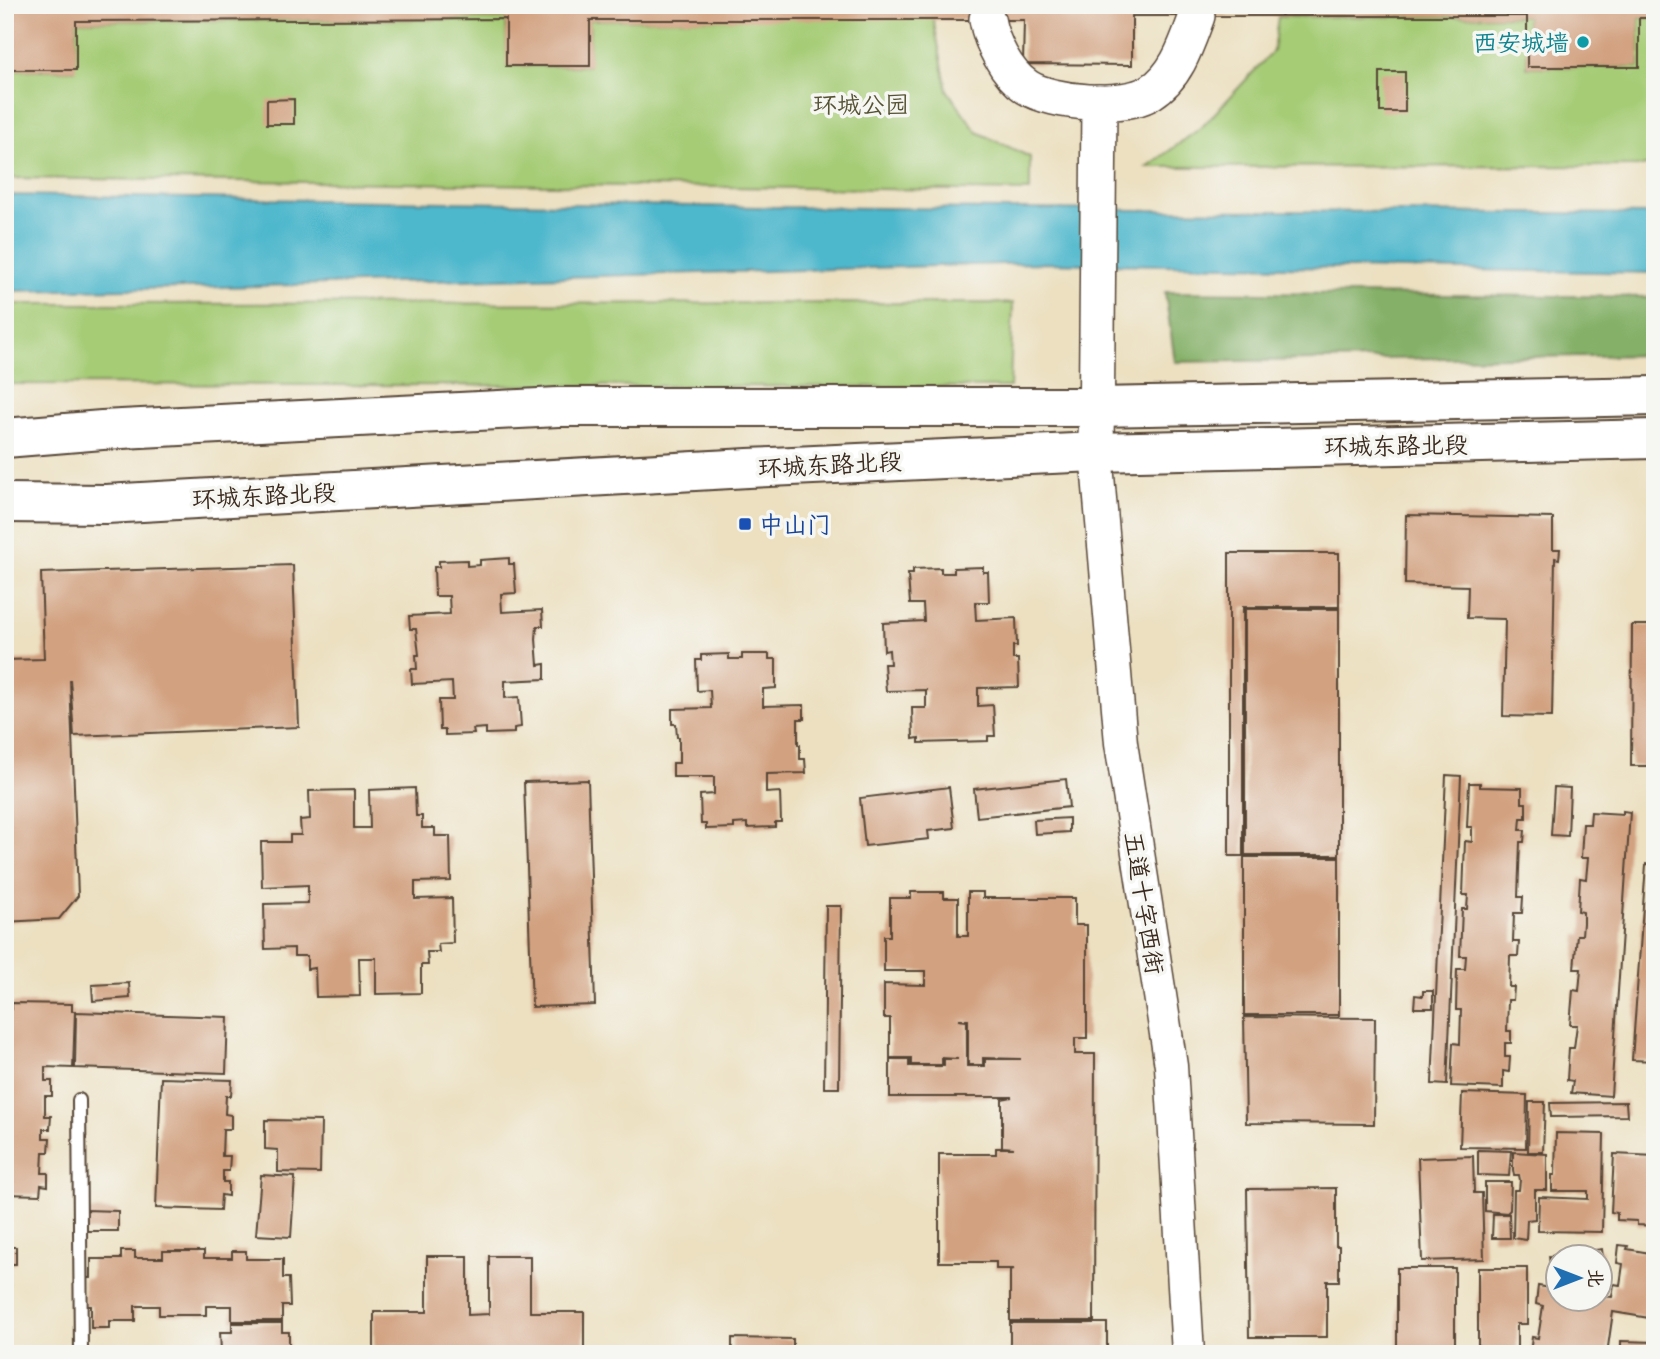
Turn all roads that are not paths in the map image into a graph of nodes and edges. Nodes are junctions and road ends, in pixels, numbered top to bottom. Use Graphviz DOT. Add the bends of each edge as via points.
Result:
graph roads {
  1 [pos="1197,16"];
  2 [pos="987,19"];
  3 [pos="1099,102"];
  4 [pos="1655,396"];
  5 [pos="1096,407"];
  6 [pos="5,426"];
  7 [pos="102,430"];
  8 [pos="5,438"];
  9 [pos="1655,439"];
  10 [pos="1096,452"];
  11 [pos="5,503"];
  12 [pos="106,504"];
  13 [pos="5,518"];
  14 [pos="79,1100"];
  15 [pos="81,1354"];
  16 [pos="1188,1354"];
  1 -- 3 [label="main road" via="1175,69 1151,93"];
  2 -- 3 [label="main road" via="1007,68 1026,86 1055,98"];
  3 -- 5 [label="main road"];
  4 -- 5 [label="main road, 环城东路北段"];
  5 -- 7 [label="main road, 环城东路北段" via="558,407"];
  5 -- 10 [label="main road"];
  6 -- 7 [label="main road"];
  7 -- 8 [label="main road, 环城东路北段"];
  9 -- 10 [label="main road, 环城东路北段"];
  10 -- 12 [label="main road, 环城东路北段"];
  10 -- 16 [label="street, 五道十字西街" via="1121,743 1171,1066"];
  11 -- 12 [label="main road, 环城东路北段"];
  12 -- 13 [label="main road"];
  14 -- 15 [label="lane"];
}
